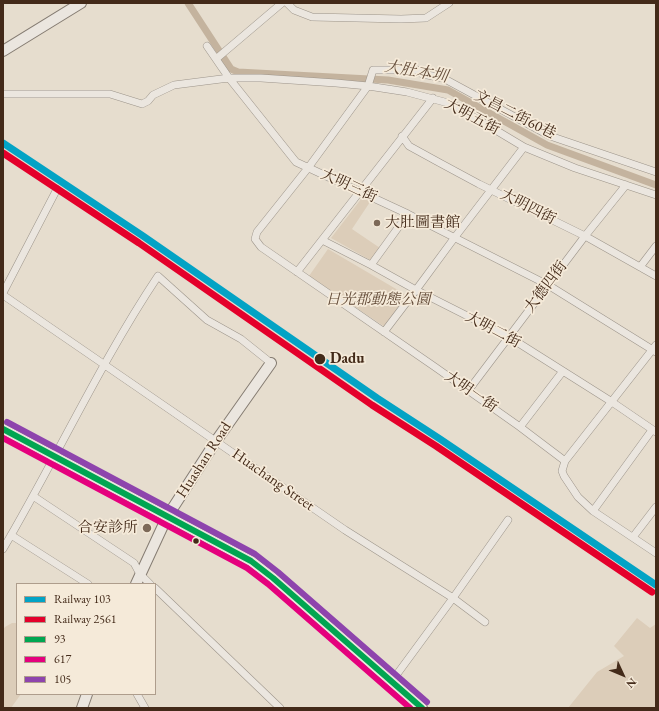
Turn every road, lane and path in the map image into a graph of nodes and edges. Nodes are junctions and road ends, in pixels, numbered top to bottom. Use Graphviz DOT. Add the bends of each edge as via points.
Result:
graph roads {
  1 [pos="81,3"];
  2 [pos="282,3"];
  3 [pos="288,3"];
  4 [pos="448,3"];
  5 [pos="207,46"];
  6 [pos="3,51"];
  7 [pos="216,59"];
  8 [pos="229,78"];
  9 [pos="368,86"];
  10 [pos="3,94"];
  11 [pos="433,98"];
  12 [pos="402,136"];
  13 [pos="524,147"];
  14 [pos="308,168"];
  15 [pos="656,172"];
  16 [pos="626,185"];
  17 [pos="57,189"];
  18 [pos="492,190"];
  19 [pos="361,191"];
  20 [pos="656,195"];
  21 [pos="408,214"];
  22 [pos="585,236"];
  23 [pos="455,237"];
  24 [pos="322,240"];
  25 [pos="656,246"];
  26 [pos="371,265"];
  27 [pos="640,267"];
  28 [pos="297,272"];
  29 [pos="656,276"];
  30 [pos="548,285"];
  31 [pos="416,290"];
  32 [pos="3,294"];
  33 [pos="384,332"];
  34 [pos="509,337"];
  35 [pos="655,349"];
  36 [pos="271,363"];
  37 [pos="105,365"];
  38 [pos="563,371"];
  39 [pos="468,390"];
  40 [pos="612,402"];
  41 [pos="520,427"];
  42 [pos="3,429"];
  43 [pos="654,431"];
  44 [pos="216,441"];
  45 [pos="55,456"];
  46 [pos="565,461"];
  47 [pos="34,496"];
  48 [pos="656,507"];
  49 [pos="593,511"];
  50 [pos="167,517"];
  51 [pos="508,520"];
  52 [pos="11,535"];
  53 [pos="632,537"];
  54 [pos="3,549"];
  55 [pos="656,553"];
  56 [pos="140,574"];
  57 [pos="86,583"];
  58 [pos="136,583"];
  59 [pos="149,583"];
  60 [pos="156,589"];
  61 [pos="453,598"];
  62 [pos="486,622"];
  63 [pos="392,681"];
  64 [pos="88,695"];
  65 [pos="138,695"];
  66 [pos="82,708"];
  67 [pos="145,708"];
  68 [pos="280,708"];
  69 [pos="422,708"];
  1 -- 6 [label="street"];
  2 -- 7 [label="street"];
  3 -- 4 [label="street" via="294,10 312,17 393,19 426,18"];
  5 -- 7 [label="street, 大明三街"];
  7 -- 8 [label="street, 大明三街"];
  8 -- 9 [label="street, 大明五街"];
  8 -- 10 [label="street, 大明五街" via="174,85 153,95 142,104 110,94"];
  8 -- 14 [label="street, 大明三街" via="296,162"];
  9 -- 11 [label="street, 大明五街"];
  9 -- 14 [label="street"];
  9 -- 15 [label="street, 文昌二街60巷" via="373,70 417,70 422,74 443,78 550,136"];
  11 -- 12 [label="street"];
  11 -- 13 [label="street, 大明五街" via="452,104"];
  12 -- 18 [label="street, 大明四街" via="409,146"];
  12 -- 19 [label="street"];
  13 -- 16 [label="street, 大明五街" via="574,168"];
  13 -- 18 [label="street"];
  14 -- 19 [label="street, 大明三街"];
  14 -- 28 [label="street, 大明一街" via="257,232 255,239 261,248"];
  16 -- 20 [label="street, 大明五街"];
  16 -- 22 [label="street, 大德四街"];
  17 -- 32 [label="street"];
  18 -- 22 [label="street, 大明四街"];
  18 -- 23 [label="street"];
  19 -- 21 [label="street, 大明三街"];
  19 -- 24 [label="street"];
  21 -- 23 [label="street, 大明三街"];
  21 -- 26 [label="street"];
  22 -- 27 [label="street, 大明四街"];
  22 -- 30 [label="street, 大德四街"];
  23 -- 30 [label="street, 大明三街"];
  23 -- 31 [label="street"];
  24 -- 26 [label="street, 大明二街"];
  24 -- 28 [label="street"];
  25 -- 27 [label="street"];
  26 -- 31 [label="street, 大明二街"];
  27 -- 29 [label="street, 大明四街"];
  28 -- 33 [label="street, 大明一街"];
  30 -- 34 [label="street, 大德四街"];
  30 -- 35 [label="street, 大明三街"];
  31 -- 33 [label="street"];
  31 -- 34 [label="street, 大明二街"];
  32 -- 37 [label="street, Huachang Street"];
  33 -- 39 [label="street, 大明一街"];
  34 -- 38 [label="street, 大明二街"];
  34 -- 39 [label="street, 大德四街"];
  35 -- 40 [label="street"];
  36 -- 37 [label="street" via="241,339 207,320 158,276"];
  36 -- 44 [label="street, Huashan Road"];
  37 -- 44 [label="street, Huachang Street"];
  37 -- 45 [label="street"];
  38 -- 40 [label="street, 大明二街"];
  38 -- 41 [label="street"];
  39 -- 41 [label="street, 大明一街"];
  40 -- 43 [label="street, 大明二街"];
  40 -- 46 [label="street"];
  41 -- 46 [label="street, 大明一街"];
  42 -- 45 [label="street"];
  43 -- 49 [label="street"];
  44 -- 50 [label="street, Huashan Road"];
  44 -- 61 [label="street, Huachang Street" via="345,530"];
  45 -- 47 [label="street"];
  45 -- 50 [label="street"];
  46 -- 49 [label="street" via="562,471 564,476 578,497"];
  47 -- 52 [label="street"];
  47 -- 56 [label="street" via="134,563"];
  48 -- 53 [label="street"];
  49 -- 53 [label="street"];
  50 -- 56 [label="street, Huashan Road"];
  50 -- 63 [label="street" via="251,561"];
  51 -- 61 [label="street"];
  52 -- 54 [label="street"];
  52 -- 57 [label="street"];
  53 -- 55 [label="street"];
  56 -- 58 [label="street, Huashan Road"];
  56 -- 59 [label="street"];
  60 -- 68 [label="street"];
  61 -- 62 [label="street, Huachang Street"];
  61 -- 63 [label="street"];
  63 -- 69 [label="street"];
  64 -- 66 [label="street"];
  65 -- 67 [label="street"];
}
